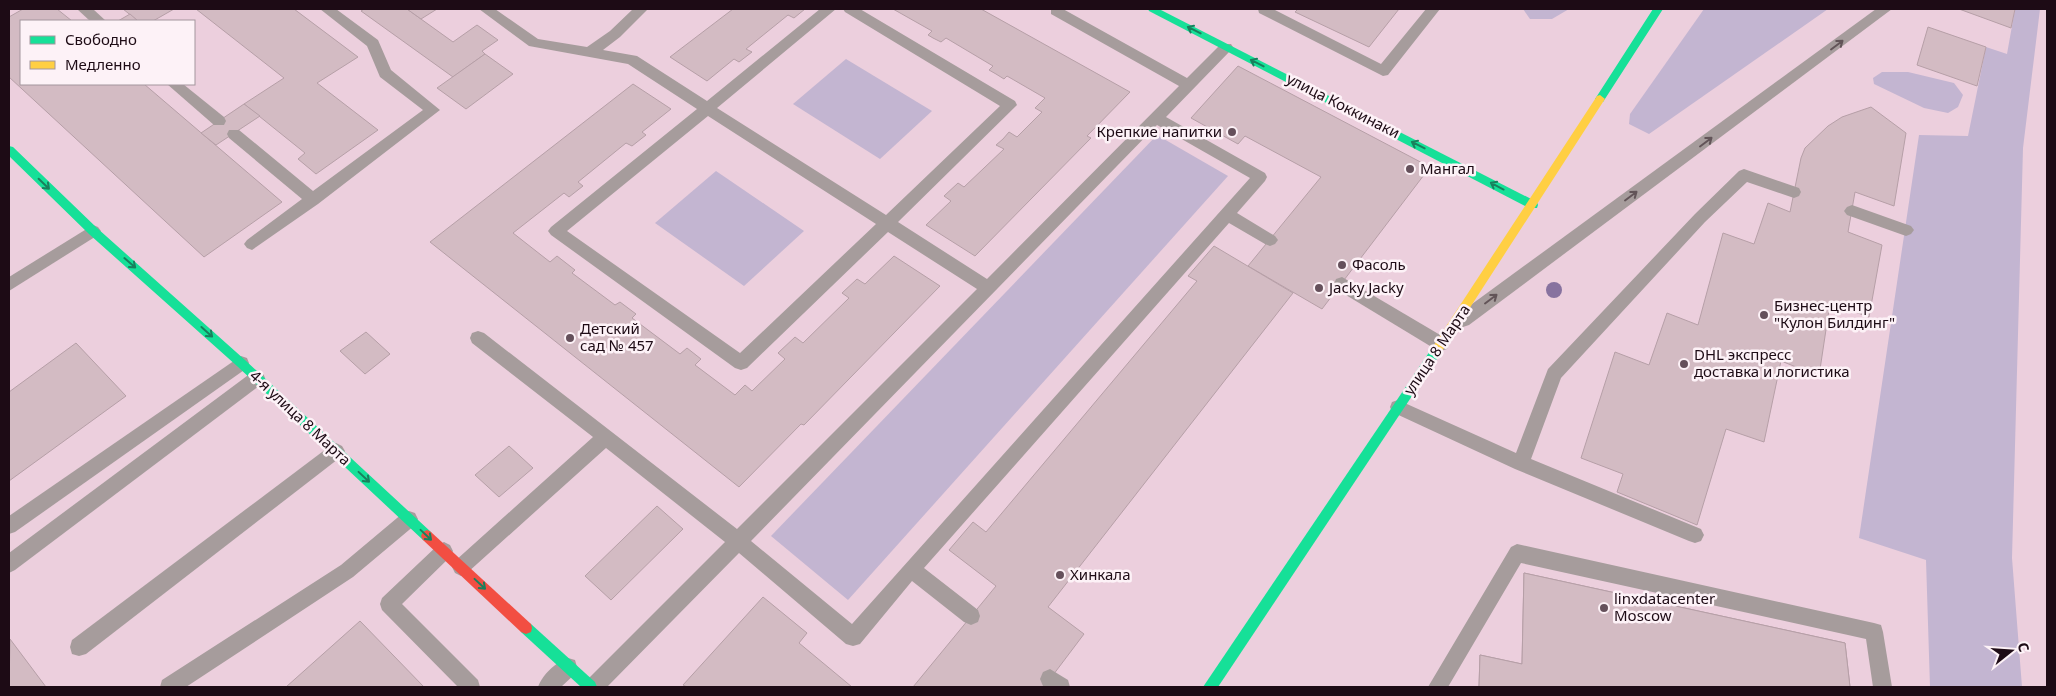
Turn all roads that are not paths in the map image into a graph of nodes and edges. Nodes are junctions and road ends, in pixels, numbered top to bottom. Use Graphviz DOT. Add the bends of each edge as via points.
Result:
graph roads {
  1 [pos="84,9"];
  2 [pos="327,9"];
  3 [pos="486,9"];
  4 [pos="641,9"];
  5 [pos="830,9"];
  6 [pos="850,9"];
  7 [pos="1152,9"];
  8 [pos="1433,9"];
  9 [pos="1658,9"];
  10 [pos="1885,9"];
  11 [pos="1264,10"];
  12 [pos="1056,11"];
  13 [pos="98,20"];
  14 [pos="1226,47"];
  15 [pos="590,52"];
  16 [pos="175,85"];
  17 [pos="1188,85"];
  18 [pos="707,108"];
  19 [pos="1156,118"];
  20 [pos="219,121"];
  21 [pos="234,134"];
  22 [pos="9,150"];
  23 [pos="1794,192"];
  24 [pos="313,200"];
  25 [pos="1533,205"];
  26 [pos="1852,211"];
  27 [pos="1227,214"];
  28 [pos="886,223"];
  29 [pos="1906,230"];
  30 [pos="93,231"];
  31 [pos="1270,240"];
  32 [pos="252,244"];
  33 [pos="1342,284"];
  34 [pos="9,285"];
  35 [pos="988,288"];
  36 [pos="1452,328"];
  37 [pos="478,338"];
  38 [pos="1441,344"];
  39 [pos="241,363"];
  40 [pos="257,378"];
  41 [pos="1398,407"];
  42 [pos="606,437"];
  43 [pos="336,451"];
  44 [pos="1521,464"];
  45 [pos="409,519"];
  46 [pos="9,526"];
  47 [pos="1696,536"];
  48 [pos="738,541"];
  49 [pos="444,551"];
  50 [pos="9,564"];
  51 [pos="461,567"];
  52 [pos="910,569"];
  53 [pos="971,616"];
  54 [pos="79,647"];
  55 [pos="568,667"];
  56 [pos="169,687"];
  57 [pos="471,687"];
  58 [pos="547,687"];
  59 [pos="590,687"];
  60 [pos="594,687"];
  61 [pos="1210,687"];
  62 [pos="1437,687"];
  63 [pos="1882,687"];
  1 -- 13 [label="lane"];
  2 -- 24 [label="lane" via="373,43 385,72 433,110"];
  3 -- 15 [label="lane" via="534,42"];
  4 -- 15 [label="lane"];
  5 -- 18 [label="lane"];
  6 -- 28 [label="lane" via="1010,105"];
  14 -- 7 [label="street, улица Коккинаки, one-way"];
  8 -- 11 [label="lane" via="1383,71"];
  9 -- 25 [label="street, улица 8 Марта"];
  36 -- 10 [label="lane, one-way"];
  12 -- 17 [label="lane"];
  14 -- 17 [label="lane"];
  25 -- 14 [label="street, улица Коккинаки, one-way"];
  15 -- 18 [label="lane" via="632,60"];
  16 -- 20 [label="lane"];
  17 -- 19 [label="lane"];
  18 -- 28 [label="lane"];
  18 -- 28 [label="lane" via="556,231 741,364"];
  19 -- 27 [label="lane" via="1260,177"];
  19 -- 35 [label="lane"];
  21 -- 24 [label="lane"];
  22 -- 30 [label="street, 4-я улица 8 Марта, one-way"];
  23 -- 44 [label="lane" via="1744,175 1554,374"];
  24 -- 32 [label="lane"];
  25 -- 36 [label="street, улица 8 Марта"];
  26 -- 29 [label="lane"];
  27 -- 31 [label="lane"];
  27 -- 52 [label="lane"];
  28 -- 35 [label="lane"];
  30 -- 34 [label="lane"];
  30 -- 39 [label="street, 4-я улица 8 Марта, one-way"];
  33 -- 38 [label="lane"];
  35 -- 48 [label="lane"];
  36 -- 38 [label="street, улица 8 Марта"];
  37 -- 42 [label="lane"];
  38 -- 41 [label="street, улица 8 Марта"];
  39 -- 40 [label="street, 4-я улица 8 Марта"];
  39 -- 46 [label="lane"];
  40 -- 43 [label="street, 4-я улица 8 Марта"];
  40 -- 50 [label="lane"];
  41 -- 44 [label="lane"];
  41 -- 61 [label="street, улица 8 Марта"];
  42 -- 48 [label="lane"];
  42 -- 51 [label="lane"];
  43 -- 45 [label="street, 4-я улица 8 Марта, one-way"];
  43 -- 54 [label="lane"];
  44 -- 47 [label="lane"];
  45 -- 49 [label="street, 4-я улица 8 Марта, one-way"];
  45 -- 56 [label="lane" via="347,572"];
  48 -- 52 [label="lane" via="853,637"];
  48 -- 60 [label="lane"];
  49 -- 51 [label="street, 4-я улица 8 Марта"];
  49 -- 57 [label="lane" via="389,604"];
  51 -- 55 [label="street, 4-я улица 8 Марта, one-way"];
  52 -- 53 [label="lane"];
  55 -- 58 [label="lane"];
  55 -- 59 [label="street, 4-я улица 8 Марта"];
  62 -- 63 [label="lane" via="1517,553 1874,632"];
}
